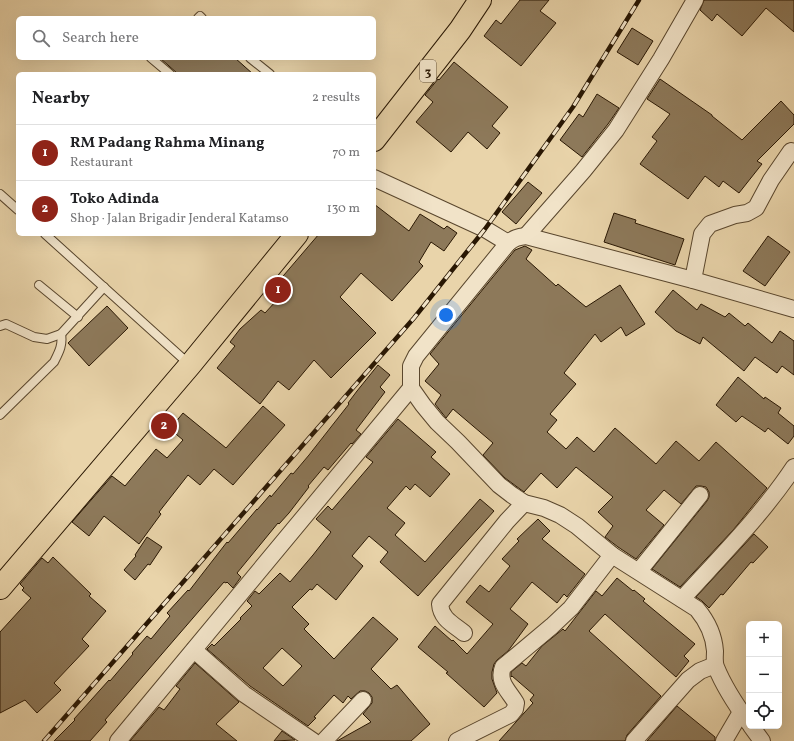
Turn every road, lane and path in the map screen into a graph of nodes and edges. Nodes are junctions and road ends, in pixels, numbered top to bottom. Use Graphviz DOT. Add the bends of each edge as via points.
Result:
graph roads {
  1 [pos="480,0"];
  2 [pos="695,0"];
  3 [pos="153,60"];
  4 [pos="163,60"];
  5 [pos="252,60"];
  6 [pos="159,65"];
  7 [pos="168,72"];
  8 [pos="268,72"];
  9 [pos="376,137"];
  10 [pos="791,151"];
  11 [pos="376,179"];
  12 [pos="0,194"];
  13 [pos="16,208"];
  14 [pos="46,236"];
  15 [pos="294,236"];
  16 [pos="526,236"];
  17 [pos="508,243"];
  18 [pos="693,280"];
  19 [pos="39,285"];
  20 [pos="104,287"];
  21 [pos="794,309"];
  22 [pos="78,317"];
  23 [pos="0,326"];
  24 [pos="62,334"];
  25 [pos="190,365"];
  26 [pos="411,388"];
  27 [pos="0,415"];
  28 [pos="794,467"];
  29 [pos="700,495"];
  30 [pos="524,503"];
  31 [pos="612,555"];
  32 [pos="639,571"];
  33 [pos="0,588"];
  34 [pos="682,599"];
  35 [pos="464,633"];
  36 [pos="194,650"];
  37 [pos="715,665"];
  38 [pos="363,700"];
  39 [pos="745,718"];
  40 [pos="753,729"];
  41 [pos="118,741"];
  42 [pos="313,741"];
  43 [pos="324,741"];
  44 [pos="457,741"];
  45 [pos="634,741"];
  46 [pos="724,741"];
  47 [pos="762,741"];
  1 -- 9 [label="highway, 3" via="460,30"];
  2 -- 16 [label="street" via="616,130"];
  3 -- 6 [label="lane"];
  4 -- 6 [label="lane"];
  5 -- 8 [label="lane"];
  6 -- 7 [label="lane"];
  10 -- 18 [label="street" via="756,208 710,224 702,234"];
  11 -- 17 [label="street" via="485,229"];
  12 -- 13 [label="lane"];
  14 -- 20 [label="lane"];
  15 -- 25 [label="highway"];
  16 -- 17 [label="street" via="514,238"];
  16 -- 18 [label="street"];
  17 -- 26 [label="street" via="416,356 411,366"];
  18 -- 21 [label="street"];
  19 -- 22 [label="lane"];
  20 -- 22 [label="lane"];
  20 -- 25 [label="lane"];
  22 -- 24 [label="lane"];
  23 -- 24 [label="lane" via="6,324 34,337 47,339"];
  24 -- 27 [label="lane" via="63,342 54,362"];
  25 -- 33 [label="highway"];
  26 -- 30 [label="street" via="437,422 494,480"];
  26 -- 36 [label="street"];
  28 -- 34 [label="street" via="754,520"];
  29 -- 32 [label="street"];
  30 -- 31 [label="street" via="560,515"];
  30 -- 35 [label="street" via="440,604 441,612 447,620"];
  31 -- 32 [label="street"];
  31 -- 44 [label="street" via="571,608 502,668 501,680 516,703 511,714"];
  32 -- 34 [label="street"];
  34 -- 37 [label="street" via="705,618 715,650"];
  36 -- 41 [label="street"];
  36 -- 42 [label="street" via="239,691"];
  37 -- 39 [label="street" via="727,691"];
  37 -- 45 [label="street" via="700,671 688,680"];
  38 -- 43 [label="street"];
  39 -- 46 [label="street"];
  40 -- 47 [label="street"];
}
